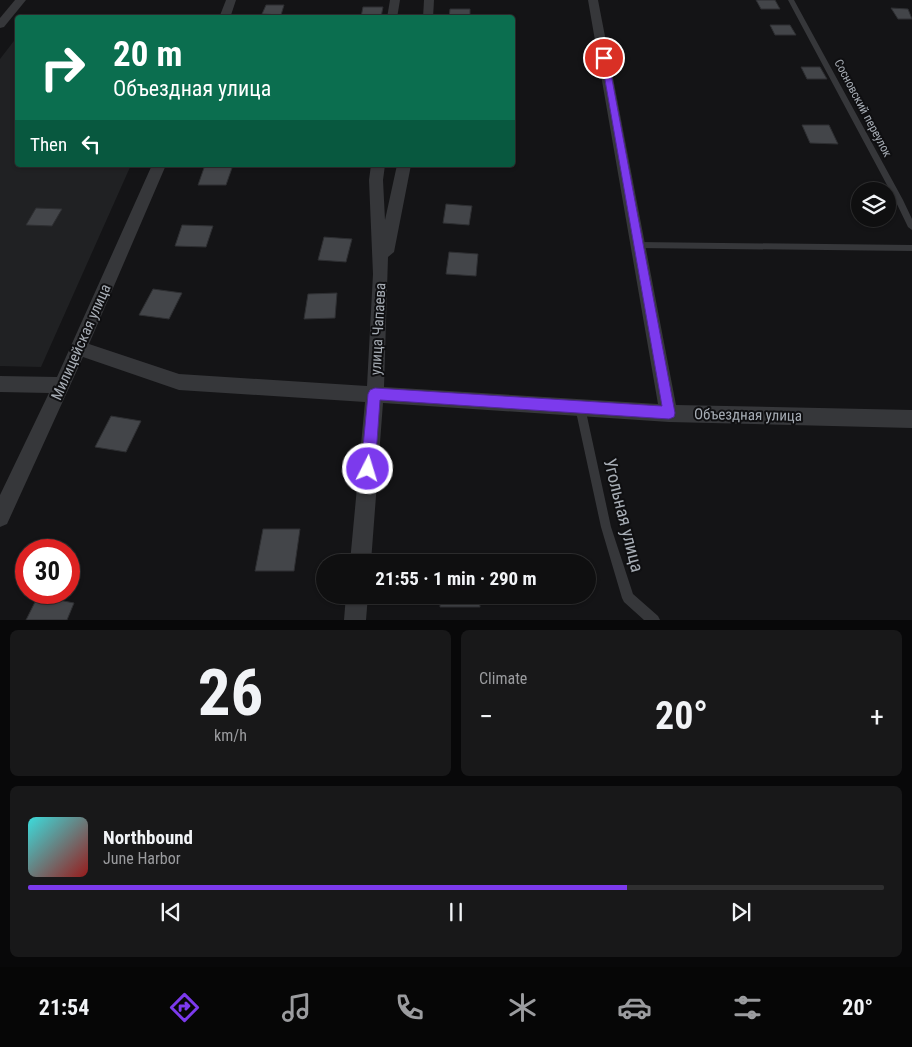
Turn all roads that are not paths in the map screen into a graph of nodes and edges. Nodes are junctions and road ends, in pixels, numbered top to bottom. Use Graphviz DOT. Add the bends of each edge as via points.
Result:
graph roads {
  1 [pos="21,0"];
  2 [pos="231,0"];
  3 [pos="395,0"];
  4 [pos="429,0"];
  5 [pos="593,0"];
  6 [pos="791,0"];
  7 [pos="225,15"];
  8 [pos="392,15"];
  9 [pos="428,15"];
  10 [pos="0,25"];
  11 [pos="158,167"];
  12 [pos="378,167"];
  13 [pos="404,167"];
  14 [pos="912,227"];
  15 [pos="638,245"];
  16 [pos="912,248"];
  17 [pos="381,274"];
  18 [pos="79,348"];
  19 [pos="0,384"];
  20 [pos="62,385"];
  21 [pos="375,394"];
  22 [pos="580,407"];
  23 [pos="669,413"];
  24 [pos="912,419"];
  25 [pos="0,517"];
  26 [pos="361,554"];
  27 [pos="356,604"];
  28 [pos="355,620"];
  29 [pos="654,620"];
  1 -- 10 [label="street"];
  2 -- 7 [label="street"];
  3 -- 8 [label="street"];
  4 -- 9 [label="street"];
  5 -- 15 [label="street"];
  6 -- 14 [label="lane, Сосновский переулок"];
  11 -- 18 [label="street, Милицейская улица"];
  12 -- 17 [label="street, улица Чапаева"];
  13 -- 17 [label="street, улица Чапаева"];
  15 -- 16 [label="lane"];
  15 -- 23 [label="street"];
  17 -- 21 [label="street, улица Чапаева"];
  18 -- 20 [label="street, Милицейская улица"];
  18 -- 21 [label="street, Объездная улица" via="179,382"];
  19 -- 20 [label="street"];
  20 -- 25 [label="street, Милицейская улица"];
  21 -- 22 [label="street, Объездная улица"];
  21 -- 26 [label="street, улица Чапаева"];
  22 -- 23 [label="street, Объездная улица"];
  22 -- 29 [label="lane, Угольная улица" via="606,527 628,598"];
  23 -- 24 [label="street, Объездная улица"];
  27 -- 28 [label="street"];
}
